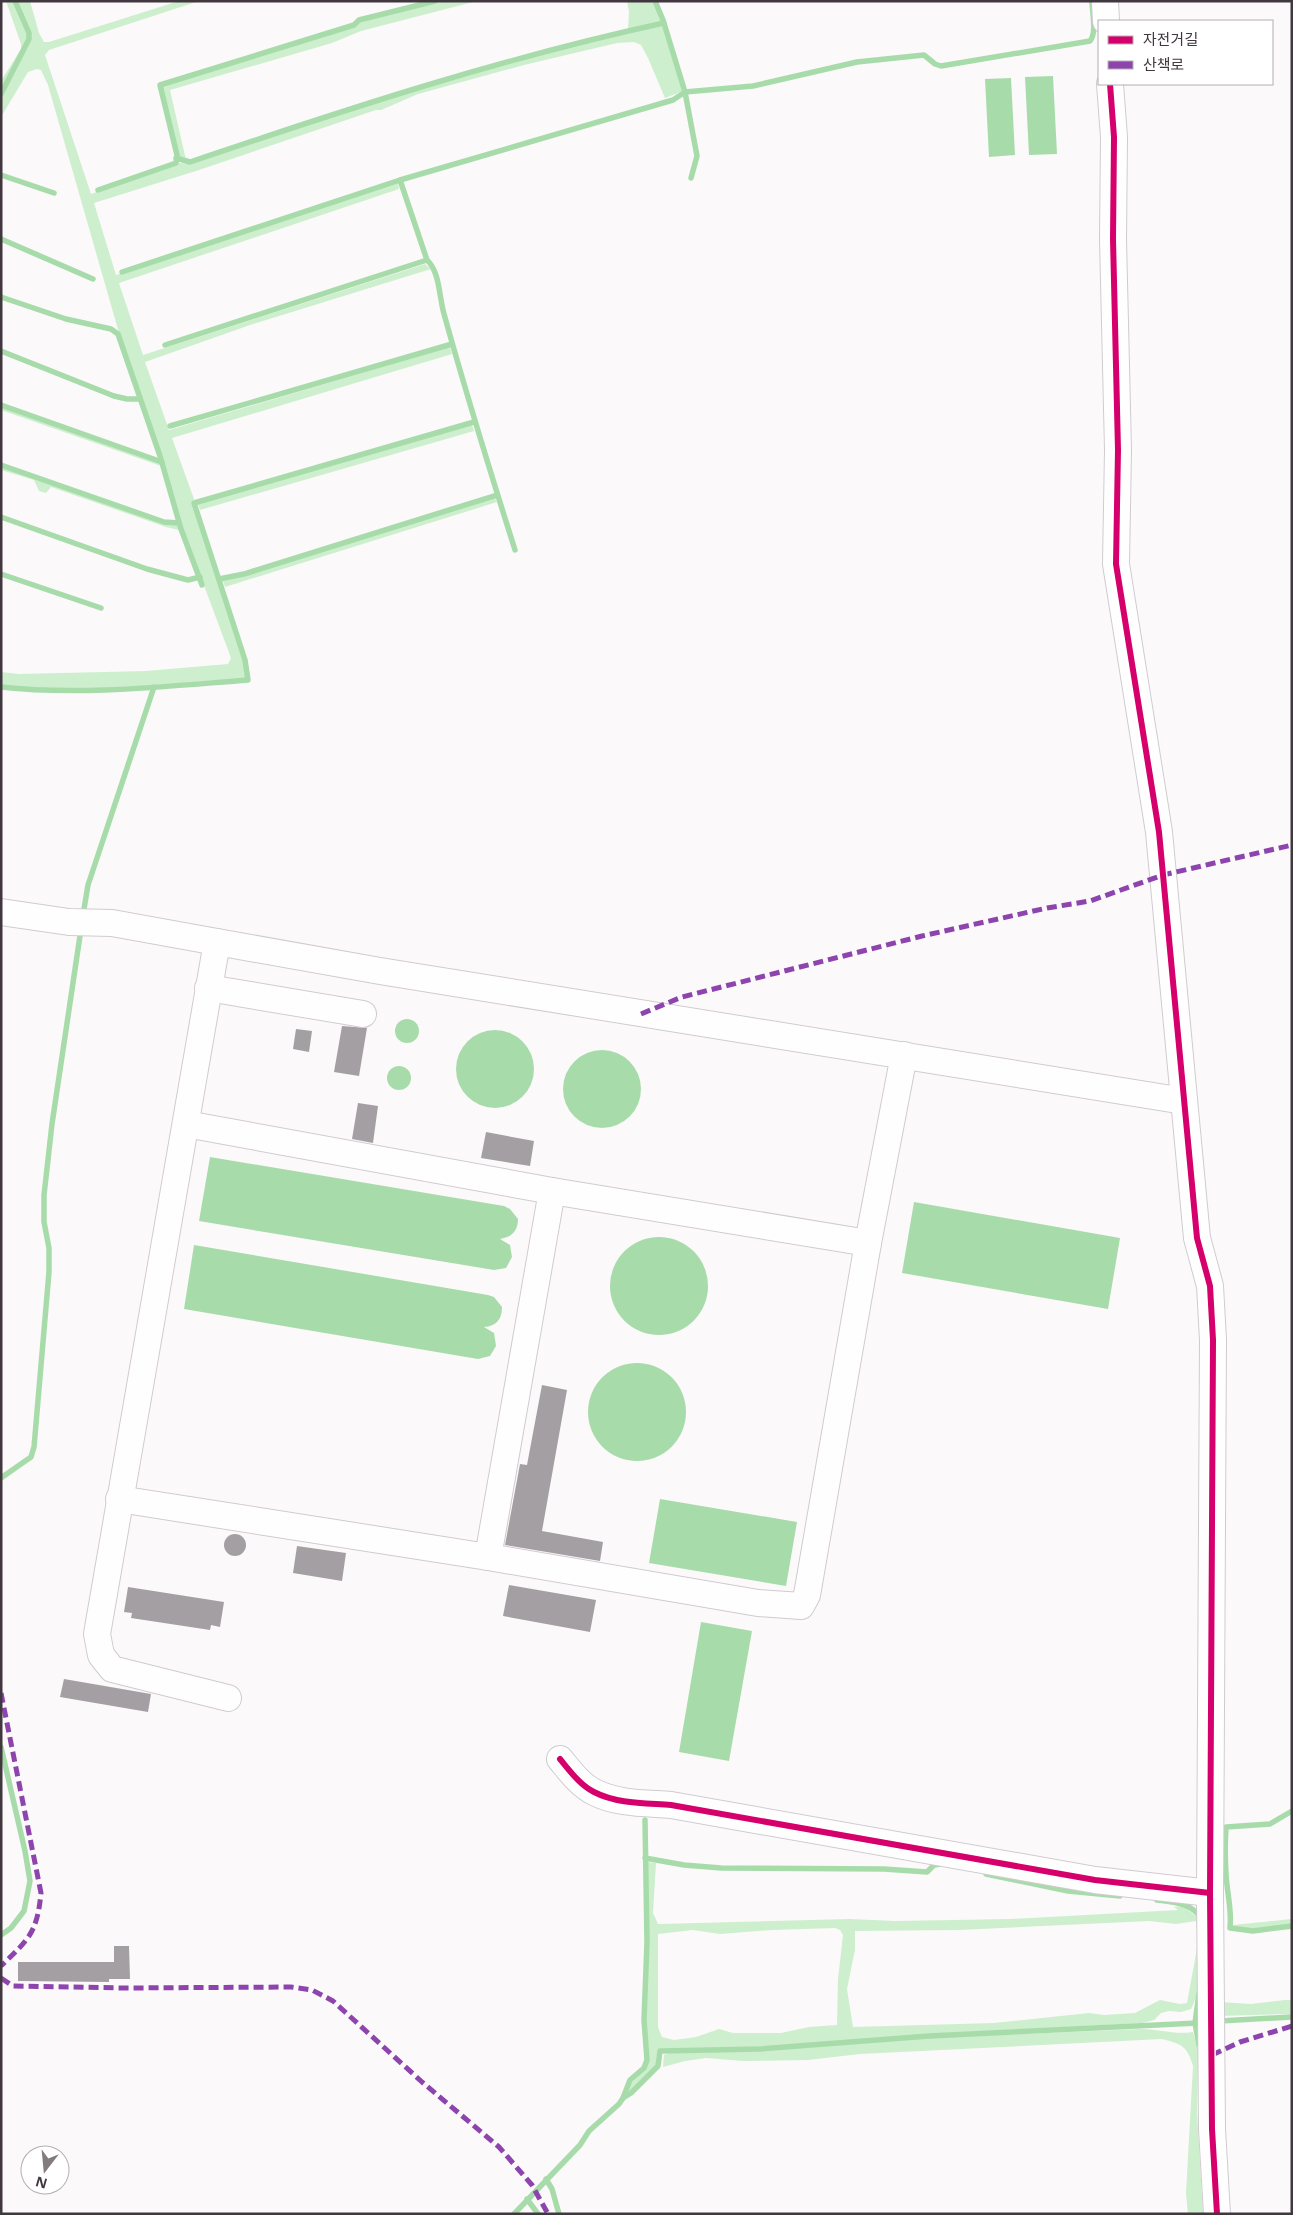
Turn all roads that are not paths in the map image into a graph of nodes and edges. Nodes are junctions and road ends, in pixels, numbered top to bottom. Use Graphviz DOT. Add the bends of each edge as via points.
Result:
graph roads {
  1 [pos="1105,1"];
  2 [pos="1106,20"];
  3 [pos="1110,85"];
  4 [pos="1,912"];
  5 [pos="217,942"];
  6 [pos="208,988"];
  7 [pos="363,1014"];
  8 [pos="904,1055"];
  9 [pos="1184,1101"];
  10 [pos="186,1124"];
  11 [pos="552,1191"];
  12 [pos="868,1243"];
  13 [pos="119,1499"];
  14 [pos="488,1557"];
  15 [pos="228,1698"];
  16 [pos="560,1759"];
  17 [pos="1210,1893"];
  18 [pos="1217,2214"];
  1 -- 2 [label="street"];
  3 -- 9 [label="street" via="1114,137 1118,450 1116,564 1159,832"];
  4 -- 5 [label="street" via="69,922 112,923"];
  5 -- 6 [label="street"];
  5 -- 8 [label="street"];
  6 -- 7 [label="street"];
  6 -- 10 [label="street"];
  8 -- 9 [label="street"];
  8 -- 12 [label="street"];
  9 -- 17 [label="street" via="1197,1238 1210,1286 1213,1340"];
  10 -- 11 [label="street"];
  10 -- 13 [label="street"];
  11 -- 12 [label="street"];
  11 -- 14 [label="street"];
  12 -- 14 [label="street" via="807,1594 801,1606 758,1602"];
  13 -- 14 [label="street"];
  13 -- 15 [label="street" via="97,1634 101,1655 112,1669"];
  16 -- 17 [label="street" via="593,1792 618,1800 671,1805 1095,1880"];
  17 -- 18 [label="street" via="1212,2129"];
}
